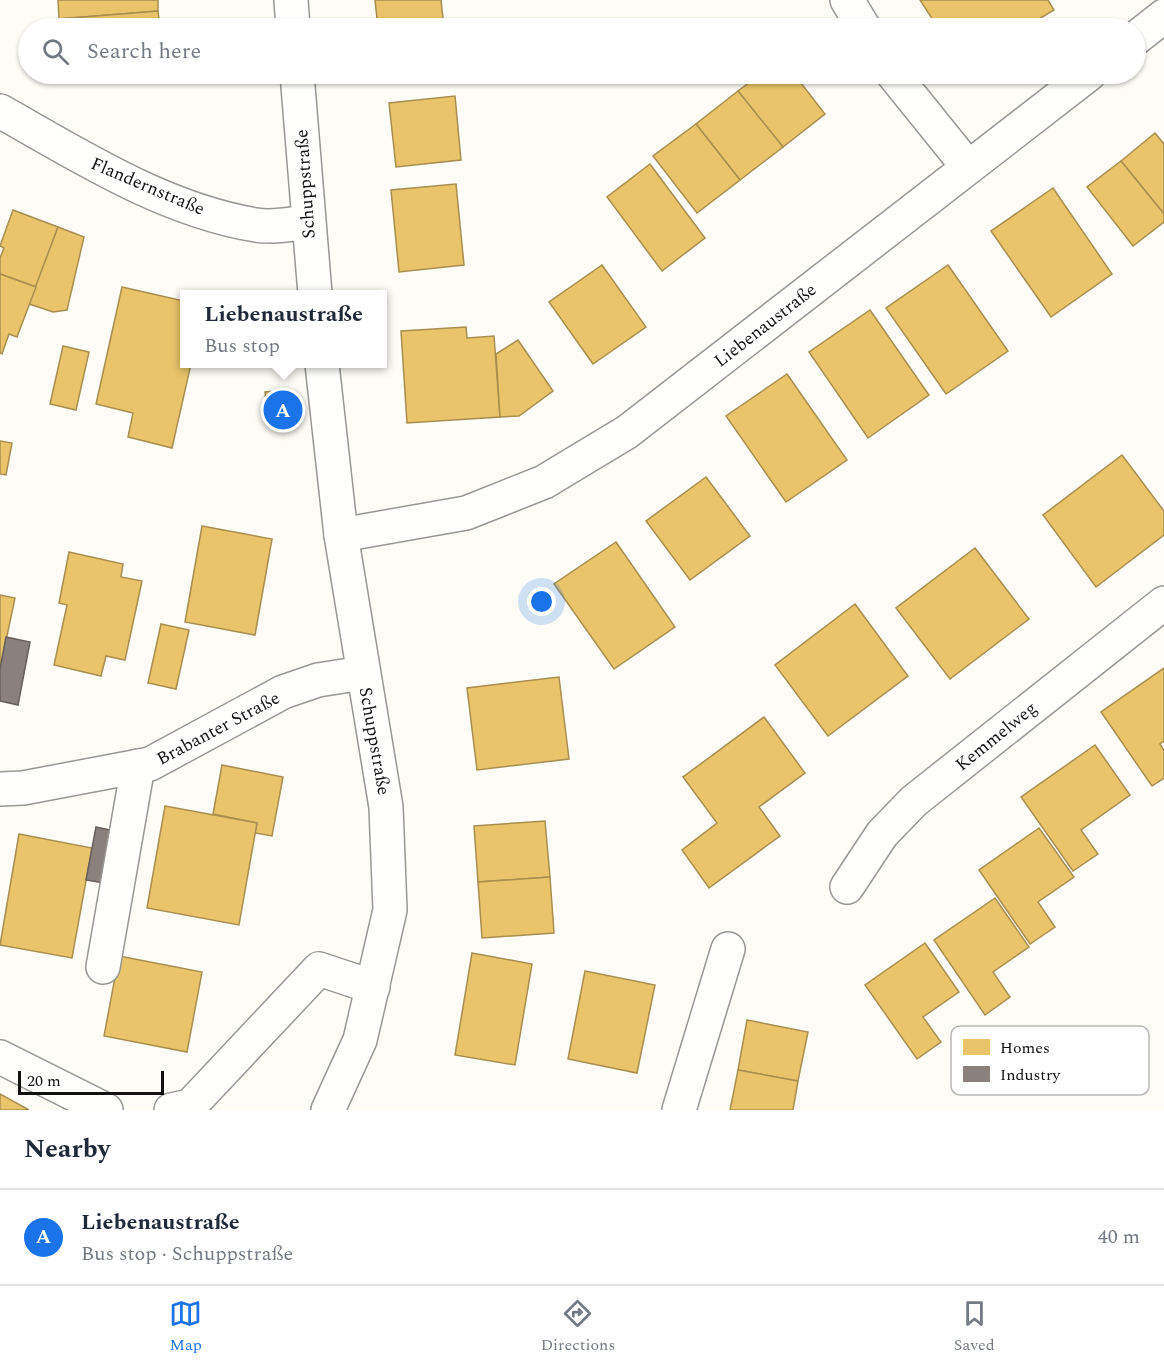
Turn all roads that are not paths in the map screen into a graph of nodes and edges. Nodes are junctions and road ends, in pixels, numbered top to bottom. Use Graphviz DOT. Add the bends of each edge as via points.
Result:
graph roads {
  1 [pos="291,0"];
  2 [pos="847,0"];
  3 [pos="1164,16"];
  4 [pos="292,18"];
  5 [pos="858,18"];
  6 [pos="1146,30"];
  7 [pos="298,84"];
  8 [pos="901,84"];
  9 [pos="1076,84"];
  10 [pos="0,111"];
  11 [pos="968,167"];
  12 [pos="307,222"];
  13 [pos="315,290"];
  14 [pos="323,368"];
  15 [pos="341,535"];
  16 [pos="1164,603"];
  17 [pos="363,674"];
  18 [pos="138,766"];
  19 [pos="0,789"];
  20 [pos="847,887"];
  21 [pos="728,949"];
  22 [pos="102,967"];
  23 [pos="374,987"];
  24 [pos="0,1057"];
  25 [pos="106,1110"];
  26 [pos="171,1110"];
  27 [pos="328,1110"];
  28 [pos="679,1110"];
  1 -- 4 [label="street"];
  2 -- 5 [label="street"];
  3 -- 6 [label="street"];
  7 -- 12 [label="street, Schuppstraße"];
  8 -- 11 [label="street"];
  9 -- 11 [label="street, Liebenaustraße"];
  10 -- 12 [label="street, Flandernstraße" via="105,169 192,208 258,226"];
  11 -- 15 [label="street, Liebenaustraße" via="627,432 544,482 466,513"];
  12 -- 13 [label="street, Schuppstraße"];
  14 -- 15 [label="street, Schuppstraße"];
  15 -- 17 [label="street, Schuppstraße"];
  16 -- 20 [label="street, Kemmelweg" via="914,801 882,834"];
  17 -- 18 [label="street, Brabanter Straße" via="318,680 284,692 150,764"];
  17 -- 23 [label="street, Schuppstraße" via="387,819 390,910"];
  18 -- 19 [label="street, Brabanter Straße"];
  18 -- 22 [label="street"];
  21 -- 28 [label="street"];
  23 -- 26 [label="street" via="319,969 190,1106"];
  23 -- 27 [label="street, Schuppstraße" via="360,1040"];
  24 -- 25 [label="street"];
}
